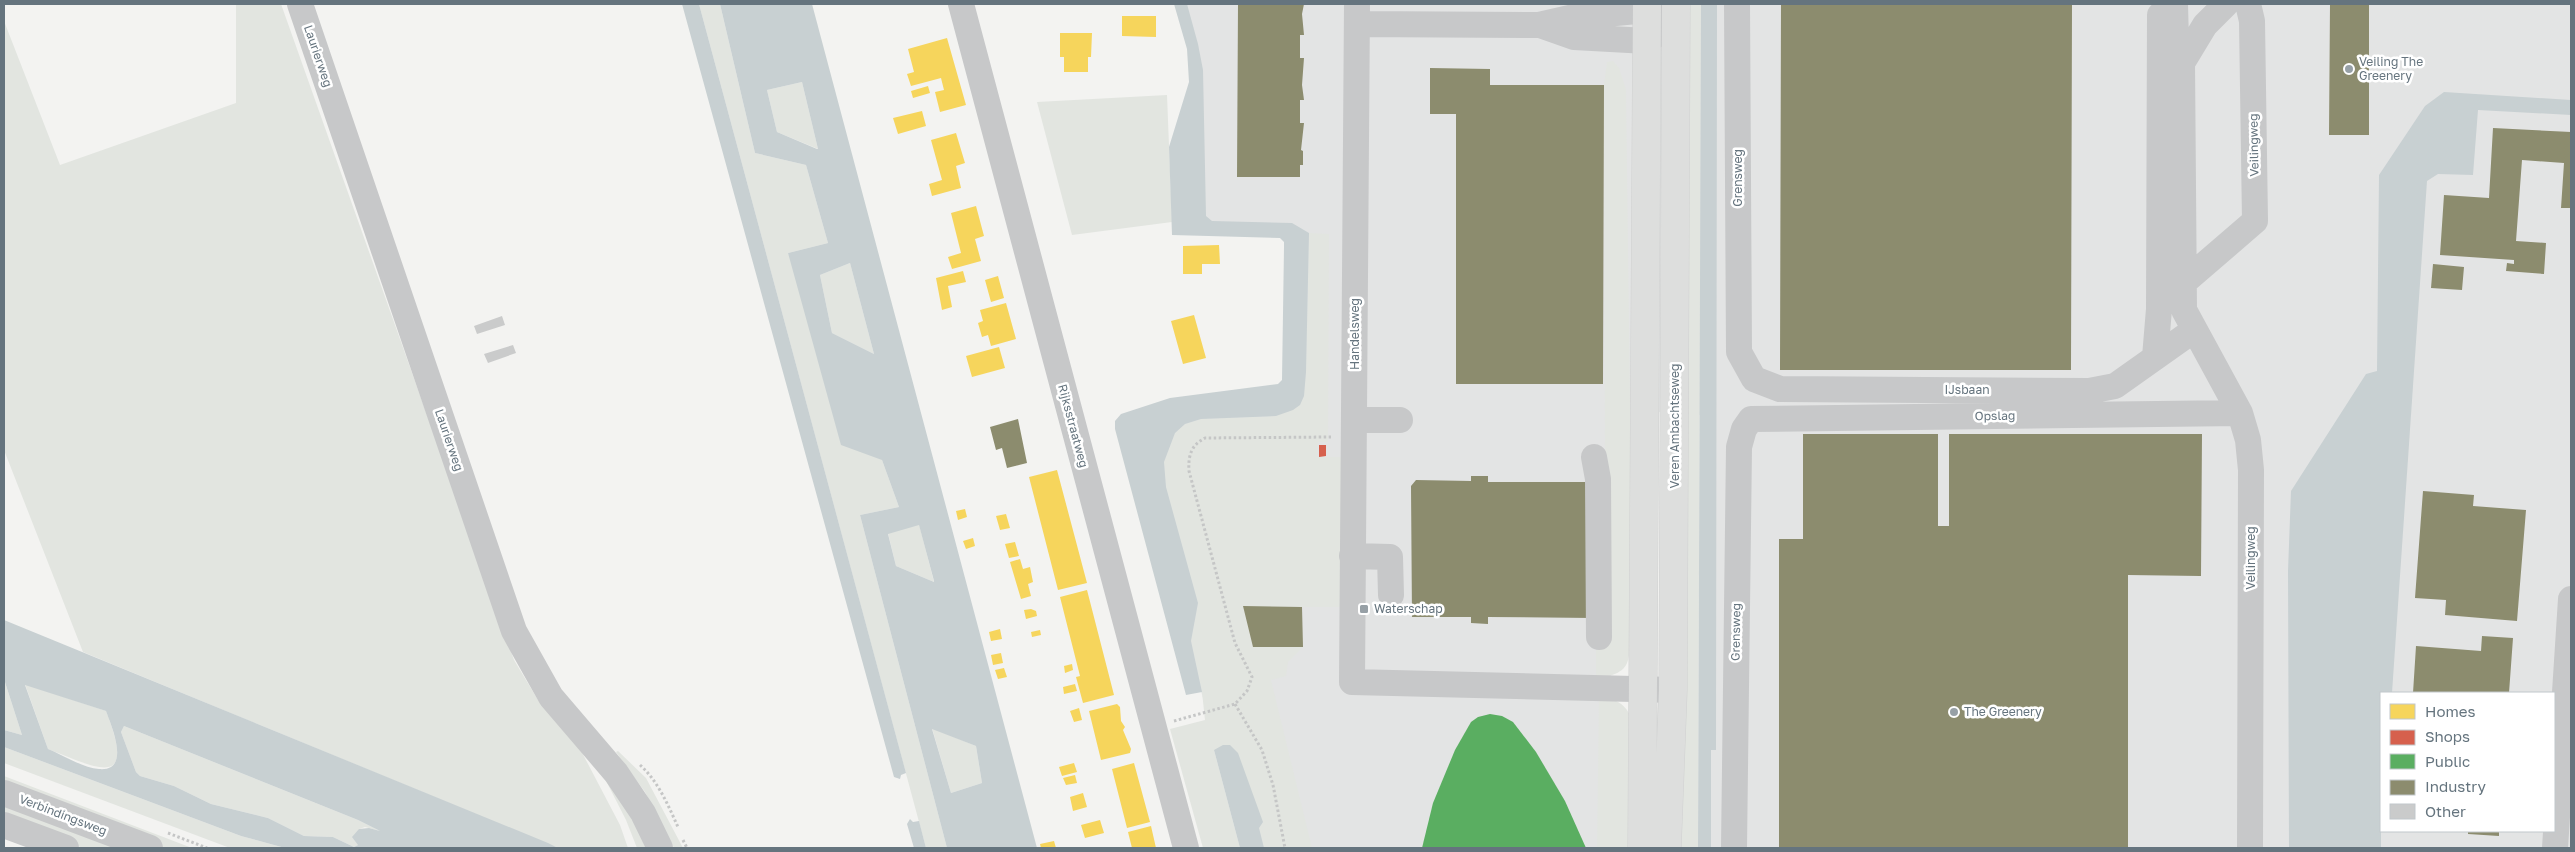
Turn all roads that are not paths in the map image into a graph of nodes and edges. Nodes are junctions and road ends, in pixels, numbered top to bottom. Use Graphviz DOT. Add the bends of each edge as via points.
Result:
graph roads {
  1 [pos="300,4"];
  2 [pos="961,4"];
  3 [pos="1737,4"];
  4 [pos="2160,4"];
  5 [pos="2175,4"];
  6 [pos="2227,4"];
  7 [pos="1647,7"];
  8 [pos="1676,13"];
  9 [pos="1357,14"];
  10 [pos="1539,25"];
  11 [pos="1647,41"];
  12 [pos="2182,63"];
  13 [pos="2182,284"];
  14 [pos="2194,330"];
  15 [pos="1739,352"];
  16 [pos="2155,357"];
  17 [pos="2240,413"];
  18 [pos="1751,418"];
  19 [pos="1400,420"];
  20 [pos="1354,428"];
  21 [pos="1594,457"];
  22 [pos="1352,556"];
  23 [pos="1391,595"];
  24 [pos="2571,599"];
  25 [pos="1599,637"];
  26 [pos="1644,689"];
  27 [pos="1673,690"];
  28 [pos="4,793"];
  29 [pos="4,825"];
  30 [pos="659,847"];
  31 [pos="66,848"];
  32 [pos="150,848"];
  33 [pos="1186,848"];
  34 [pos="1642,848"];
  35 [pos="1667,848"];
  36 [pos="1734,848"];
  37 [pos="2250,848"];
  38 [pos="2555,848"];
  1 -- 30 [label="street, Laurierweg" via="514,631 551,697 616,772 643,813"];
  2 -- 33 [label="street, Rijksstraatweg"];
  3 -- 15 [label="street, Grensweg"];
  4 -- 16 [label="street" via="2159,309"];
  5 -- 12 [label="street, Veilingweg" via="2176,41"];
  6 -- 12 [label="street, Veilingweg" via="2205,25"];
  6 -- 13 [label="street, Veilingweg" via="2252,22 2255,221"];
  7 -- 8 [label="street, Handelsweg"];
  7 -- 10 [label="street, Handelsweg"];
  7 -- 11 [label="main road"];
  8 -- 11 [label="street"];
  8 -- 27 [label="main road, Veren Ambachtseweg"];
  9 -- 10 [label="street, Handelsweg"];
  9 -- 20 [label="street, Handelsweg"];
  10 -- 11 [label="street, Handelsweg" via="1574,37"];
  11 -- 26 [label="main road"];
  12 -- 13 [label="street, Veilingweg"];
  13 -- 14 [label="street, Veilingweg" via="2184,310"];
  14 -- 16 [label="street, IJsbaan"];
  14 -- 17 [label="street, Veilingweg"];
  15 -- 16 [label="street, IJsbaan" via="1754,379 1780,389 2089,391 2115,386"];
  17 -- 18 [label="street, Opslag"];
  17 -- 37 [label="street, Veilingweg" via="2248,440 2251,470"];
  18 -- 36 [label="street, Grensweg" via="1739,447"];
  19 -- 20 [label="street"];
  20 -- 22 [label="street, Handelsweg"];
  21 -- 25 [label="street" via="1598,478"];
  22 -- 23 [label="street" via="1390,557"];
  22 -- 26 [label="street, Handelsweg" via="1352,682"];
  24 -- 38 [label="street"];
  26 -- 27 [label="street"];
  26 -- 34 [label="main road"];
  27 -- 35 [label="main road, Veren Ambachtseweg"];
  28 -- 32 [label="street, Verbindingsweg"];
  29 -- 31 [label="street"];
}
